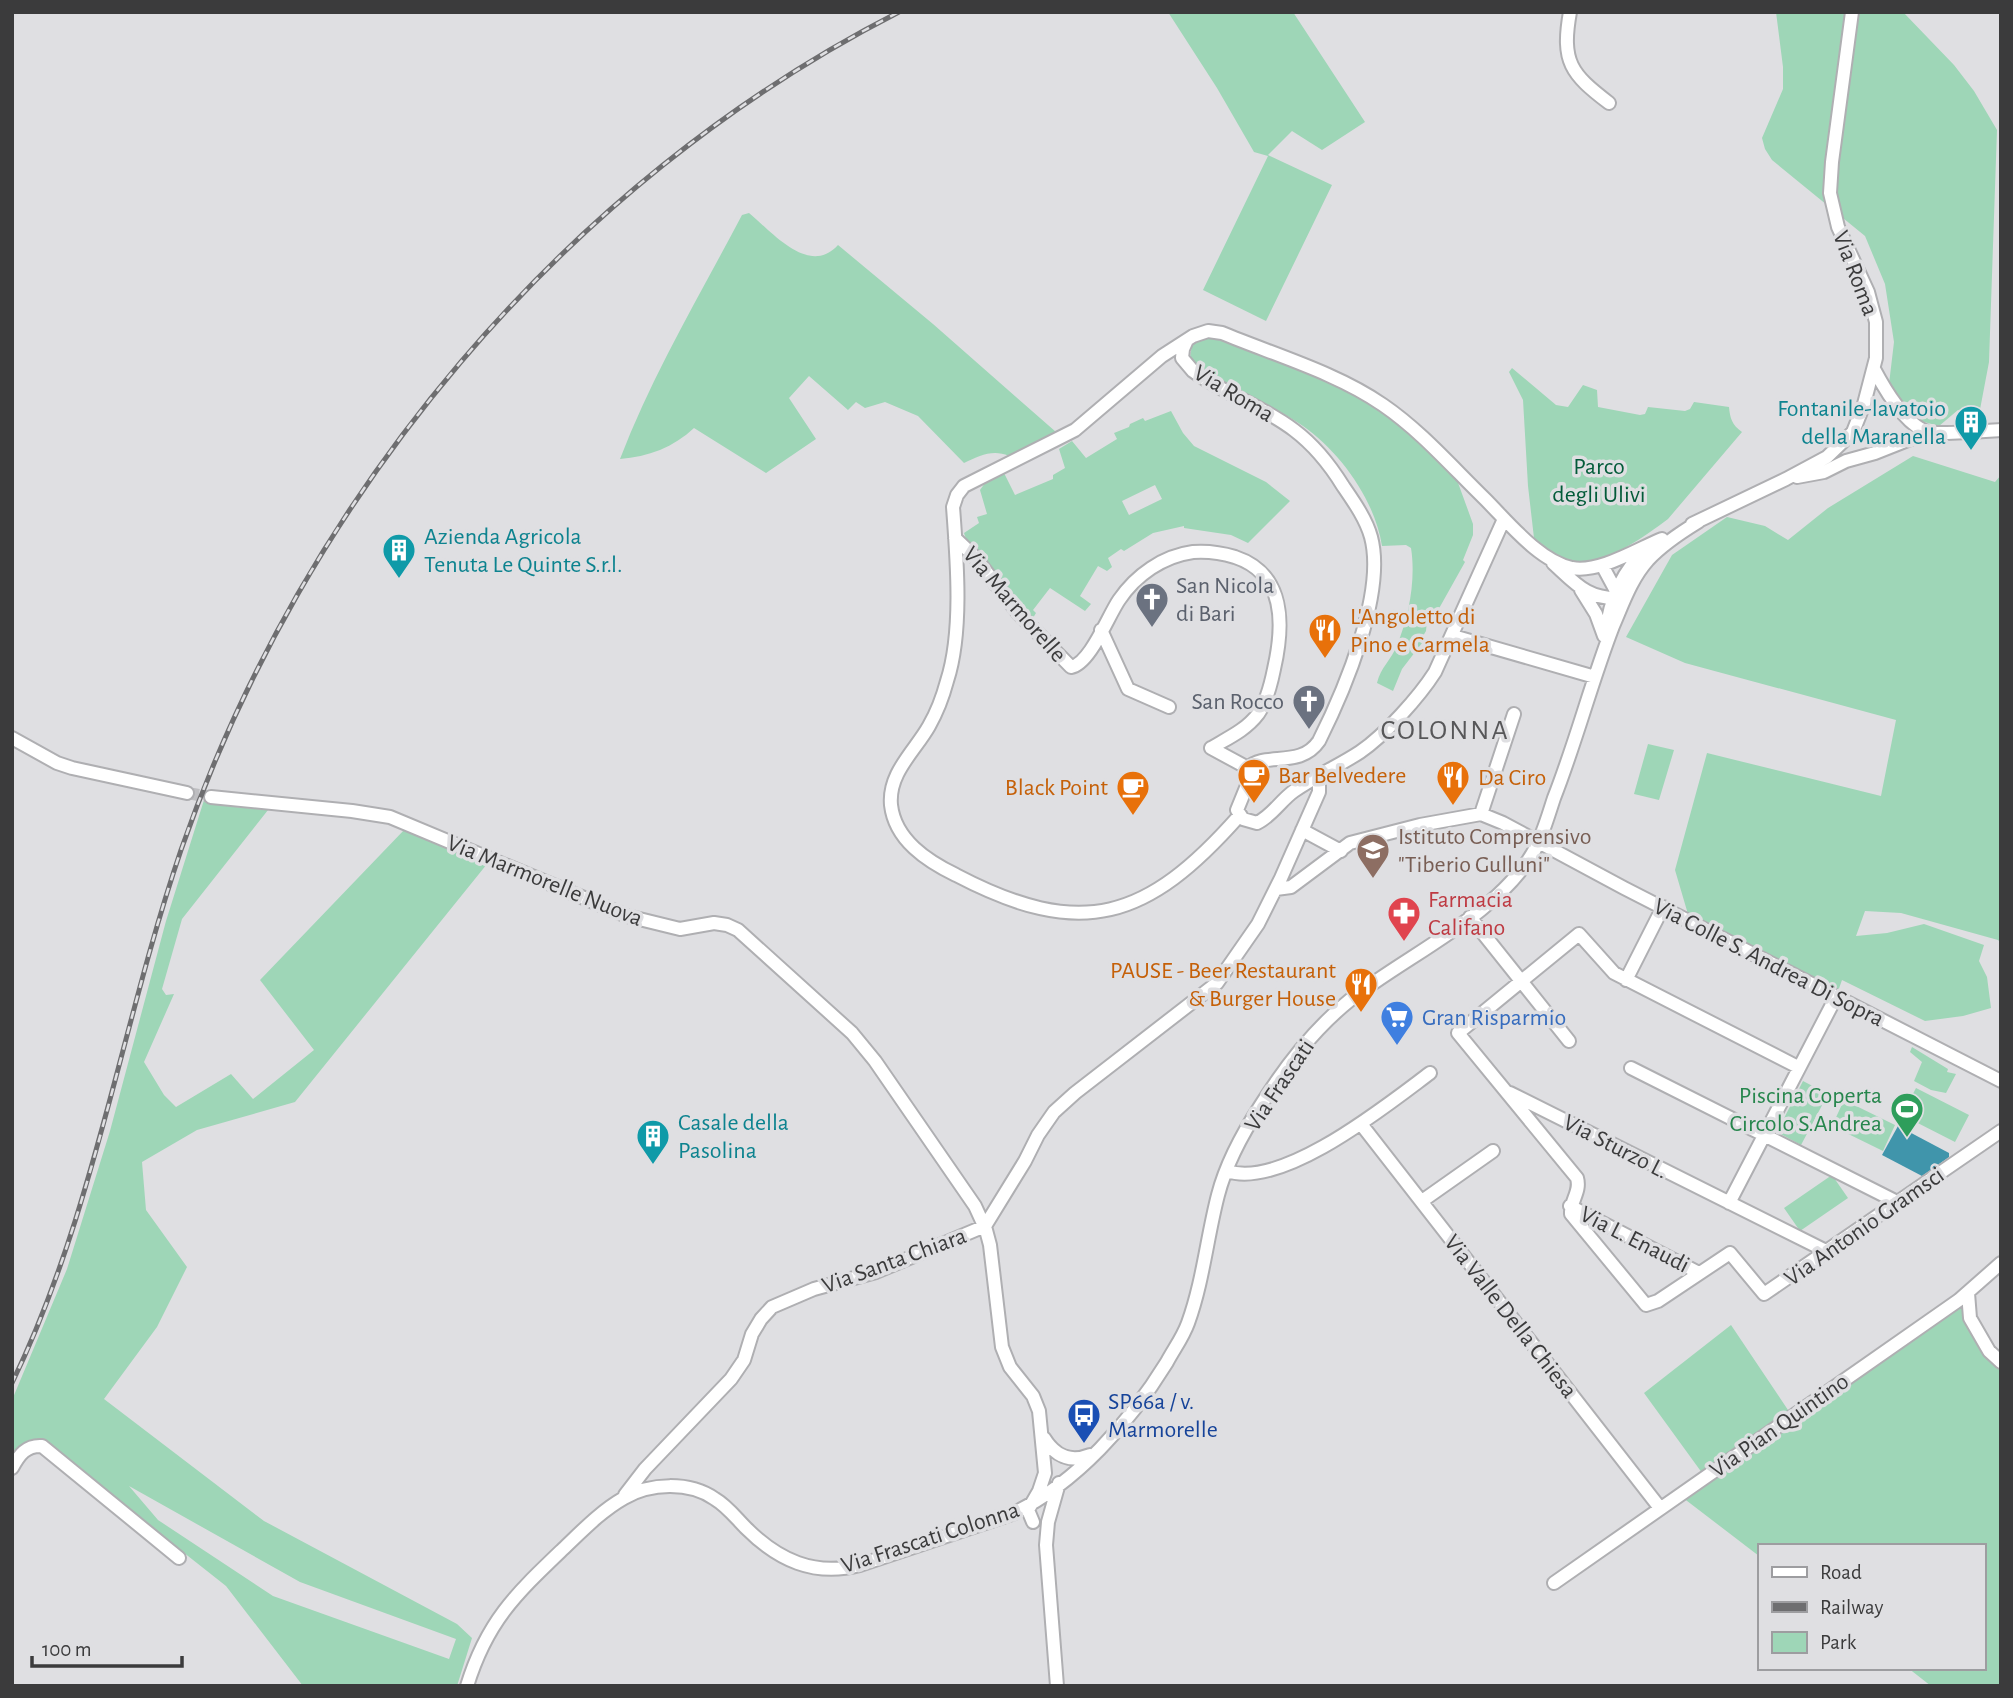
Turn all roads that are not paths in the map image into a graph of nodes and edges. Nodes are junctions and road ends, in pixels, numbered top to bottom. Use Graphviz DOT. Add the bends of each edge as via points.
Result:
graph roads {
  1 [pos="1570,12"];
  2 [pos="1852,12"];
  3 [pos="1609,103"];
  4 [pos="1187,340"];
  5 [pos="1874,369"];
  6 [pos="2001,430"];
  7 [pos="1928,432"];
  8 [pos="1787,479"];
  9 [pos="1504,519"];
  10 [pos="1698,522"];
  11 [pos="956,538"];
  12 [pos="1662,538"];
  13 [pos="1546,556"];
  14 [pos="1602,565"];
  15 [pos="1579,587"];
  16 [pos="1618,596"];
  17 [pos="1101,630"];
  18 [pos="1453,636"];
  19 [pos="1604,644"];
  20 [pos="1595,677"];
  21 [pos="1169,707"];
  22 [pos="1514,714"];
  23 [pos="12,738"];
  24 [pos="1248,768"];
  25 [pos="1316,778"];
  26 [pos="187,793"];
  27 [pos="211,797"];
  28 [pos="1481,814"];
  29 [pos="1241,818"];
  30 [pos="1301,830"];
  31 [pos="1538,842"];
  32 [pos="1341,851"];
  33 [pos="1276,889"];
  34 [pos="1663,907"];
  35 [pos="1470,917"];
  36 [pos="1626,979"];
  37 [pos="1521,981"];
  38 [pos="1836,997"];
  39 [pos="1569,1041"];
  40 [pos="1798,1067"];
  41 [pos="1631,1068"];
  42 [pos="1430,1073"];
  43 [pos="2001,1081"];
  44 [pos="1503,1090"];
  45 [pos="1361,1124"];
  46 [pos="2001,1131"];
  47 [pos="1765,1136"];
  48 [pos="1493,1152"];
  49 [pos="1227,1171"];
  50 [pos="1422,1201"];
  51 [pos="1897,1202"];
  52 [pos="1729,1203"];
  53 [pos="1570,1206"];
  54 [pos="985,1226"];
  55 [pos="1826,1251"];
  56 [pos="2001,1263"];
  57 [pos="1699,1272"];
  58 [pos="1968,1293"];
  59 [pos="2001,1362"];
  60 [pos="1041,1431"];
  61 [pos="1104,1444"];
  62 [pos="1081,1466"];
  63 [pos="12,1468"];
  64 [pos="1059,1483"];
  65 [pos="622,1499"];
  66 [pos="1034,1502"];
  67 [pos="1660,1508"];
  68 [pos="1049,1514"];
  69 [pos="997,1520"];
  70 [pos="1033,1522"];
  71 [pos="1046,1556"];
  72 [pos="179,1558"];
  73 [pos="1554,1583"];
  74 [pos="468,1685"];
  75 [pos="1057,1686"];
  1 -- 3 [label="street" via="1567,49 1572,66 1578,77"];
  2 -- 5 [label="street, Via Roma" via="1830,193 1839,232 1874,310 1878,340"];
  4 -- 9 [label="street, Via Roma" via="1204,331 1218,332 1361,391 1421,435"];
  4 -- 11 [label="street" via="1161,356 1075,430 964,486 954,502"];
  4 -- 24 [label="street, Via Roma" via="1182,358 1193,371 1284,423 1314,448 1352,500 1371,538 1374,559 1367,620 1319,741 1310,751 1256,762"];
  5 -- 7 [label="street" via="1897,406"];
  5 -- 8 [label="street, Via Roma" via="1850,436 1824,459"];
  6 -- 7 [label="street"];
  7 -- 8 [label="street" via="1824,472"];
  8 -- 10 [label="street, Via Roma"];
  9 -- 13 [label="street, Via Roma"];
  9 -- 18 [label="street"];
  10 -- 12 [label="street, Via Roma"];
  10 -- 16 [label="street" via="1648,560"];
  11 -- 17 [label="street, Via Marmorelle" via="1068,666 1083,661"];
  11 -- 29 [label="street" via="952,665 932,721 891,789 894,819 909,843 940,867 1005,899 1046,911 1091,913 1134,901 1170,881"];
  12 -- 14 [label="street"];
  12 -- 16 [label="street, Via Roma" via="1628,571"];
  13 -- 14 [label="street, Via Roma" via="1572,568"];
  13 -- 15 [label="street"];
  14 -- 16 [label="street"];
  15 -- 16 [label="street" via="1595,596"];
  15 -- 19 [label="street" via="1596,614"];
  16 -- 19 [label="street, Via Frascati"];
  17 -- 21 [label="street" via="1128,689"];
  17 -- 24 [label="street" via="1132,584 1165,560 1200,552 1225,554 1255,566 1269,580 1278,601 1277,657 1259,712 1245,727 1211,748"];
  18 -- 20 [label="street"];
  18 -- 25 [label="street" via="1424,688 1396,718 1366,748"];
  19 -- 20 [label="street, Via Frascati"];
  20 -- 31 [label="street, Via Frascati"];
  22 -- 28 [label="street"];
  23 -- 26 [label="street" via="72,768"];
  24 -- 29 [label="street" via="1248,783 1237,808"];
  25 -- 29 [label="street" via="1288,795 1259,822"];
  25 -- 30 [label="street, Via Santa Chiara" via="1320,789"];
  27 -- 54 [label="street, Via Marmorelle Nuova" via="390,817 627,916 680,929 714,923 738,930 852,1033 968,1194"];
  28 -- 31 [label="street, Via Colle S. Andrea Di Sopra"];
  28 -- 32 [label="street" via="1378,835 1350,843"];
  30 -- 32 [label="street"];
  30 -- 33 [label="street, Via Santa Chiara"];
  31 -- 34 [label="street, Via Colle S. Andrea Di Sopra"];
  31 -- 35 [label="street, Via Frascati" via="1516,876"];
  32 -- 33 [label="street" via="1291,887"];
  33 -- 54 [label="street, Via Santa Chiara" via="1252,934 1217,983 1054,1112"];
  34 -- 36 [label="street"];
  34 -- 38 [label="street, Via Colle S. Andrea Di Sopra"];
  35 -- 37 [label="street"];
  35 -- 49 [label="street, Via Frascati" via="1326,1021 1276,1082"];
  36 -- 37 [label="street" via="1614,973 1579,934"];
  36 -- 40 [label="street"];
  37 -- 39 [label="street"];
  37 -- 44 [label="street" via="1458,1033"];
  38 -- 40 [label="street"];
  38 -- 43 [label="street, Via Colle S. Andrea Di Sopra"];
  40 -- 47 [label="street"];
  41 -- 47 [label="street"];
  42 -- 45 [label="street"];
  44 -- 52 [label="street, Via Sturzo L."];
  44 -- 53 [label="street" via="1577,1178 1578,1190"];
  45 -- 49 [label="street" via="1281,1168 1247,1174"];
  45 -- 50 [label="street, Via Valle Della Chiesa"];
  46 -- 51 [label="street, Via Antonio Gramsci"];
  47 -- 51 [label="street"];
  47 -- 52 [label="street"];
  48 -- 50 [label="street"];
  49 -- 61 [label="street, Via Frascati" via="1185,1331 1152,1384"];
  50 -- 67 [label="street, Via Valle Della Chiesa"];
  51 -- 55 [label="street, Via Antonio Gramsci"];
  52 -- 55 [label="street, Via Sturzo L."];
  53 -- 57 [label="street, Via L. Enaudi"];
  53 -- 57 [label="street, Via Antonio Gramsci" via="1571,1214 1646,1305"];
  54 -- 60 [label="street, Via Marmorelle Nuova" via="1002,1347 1010,1367 1035,1399"];
  54 -- 65 [label="street, Via Santa Chiara" via="876,1272 780,1303 766,1313 731,1379"];
  55 -- 57 [label="street, Via Antonio Gramsci" via="1765,1294 1730,1253"];
  56 -- 58 [label="street, Via Pian Quintino"];
  58 -- 59 [label="street" via="1970,1318"];
  58 -- 67 [label="street, Via Pian Quintino"];
  60 -- 61 [label="street, Via Marmorelle Nuova" via="1054,1452 1069,1459 1086,1457"];
  60 -- 66 [label="street, Via Marmorelle Nuova" via="1045,1473"];
  61 -- 62 [label="street, Via Frascati"];
  62 -- 64 [label="street, Via Frascati Colonna"];
  63 -- 72 [label="street" via="27,1448 42,1447"];
  64 -- 66 [label="street, Via Frascati Colonna"];
  64 -- 68 [label="street"];
  65 -- 69 [label="street, Via Frascati Colonna" via="661,1486 702,1492 719,1501 776,1553 803,1566 827,1570 860,1565"];
  65 -- 74 [label="street, Via Frascati Colonna" via="509,1603 482,1643"];
  66 -- 68 [label="street" via="1043,1503"];
  66 -- 69 [label="street, Via Frascati Colonna"];
  66 -- 70 [label="street, Via Marmorelle Nuova" via="1028,1510"];
  67 -- 73 [label="street, Via Pian Quintino"];
  68 -- 71 [label="street"];
  69 -- 70 [label="street" via="1017,1516"];
  70 -- 71 [label="street"];
  71 -- 75 [label="street"];
}
